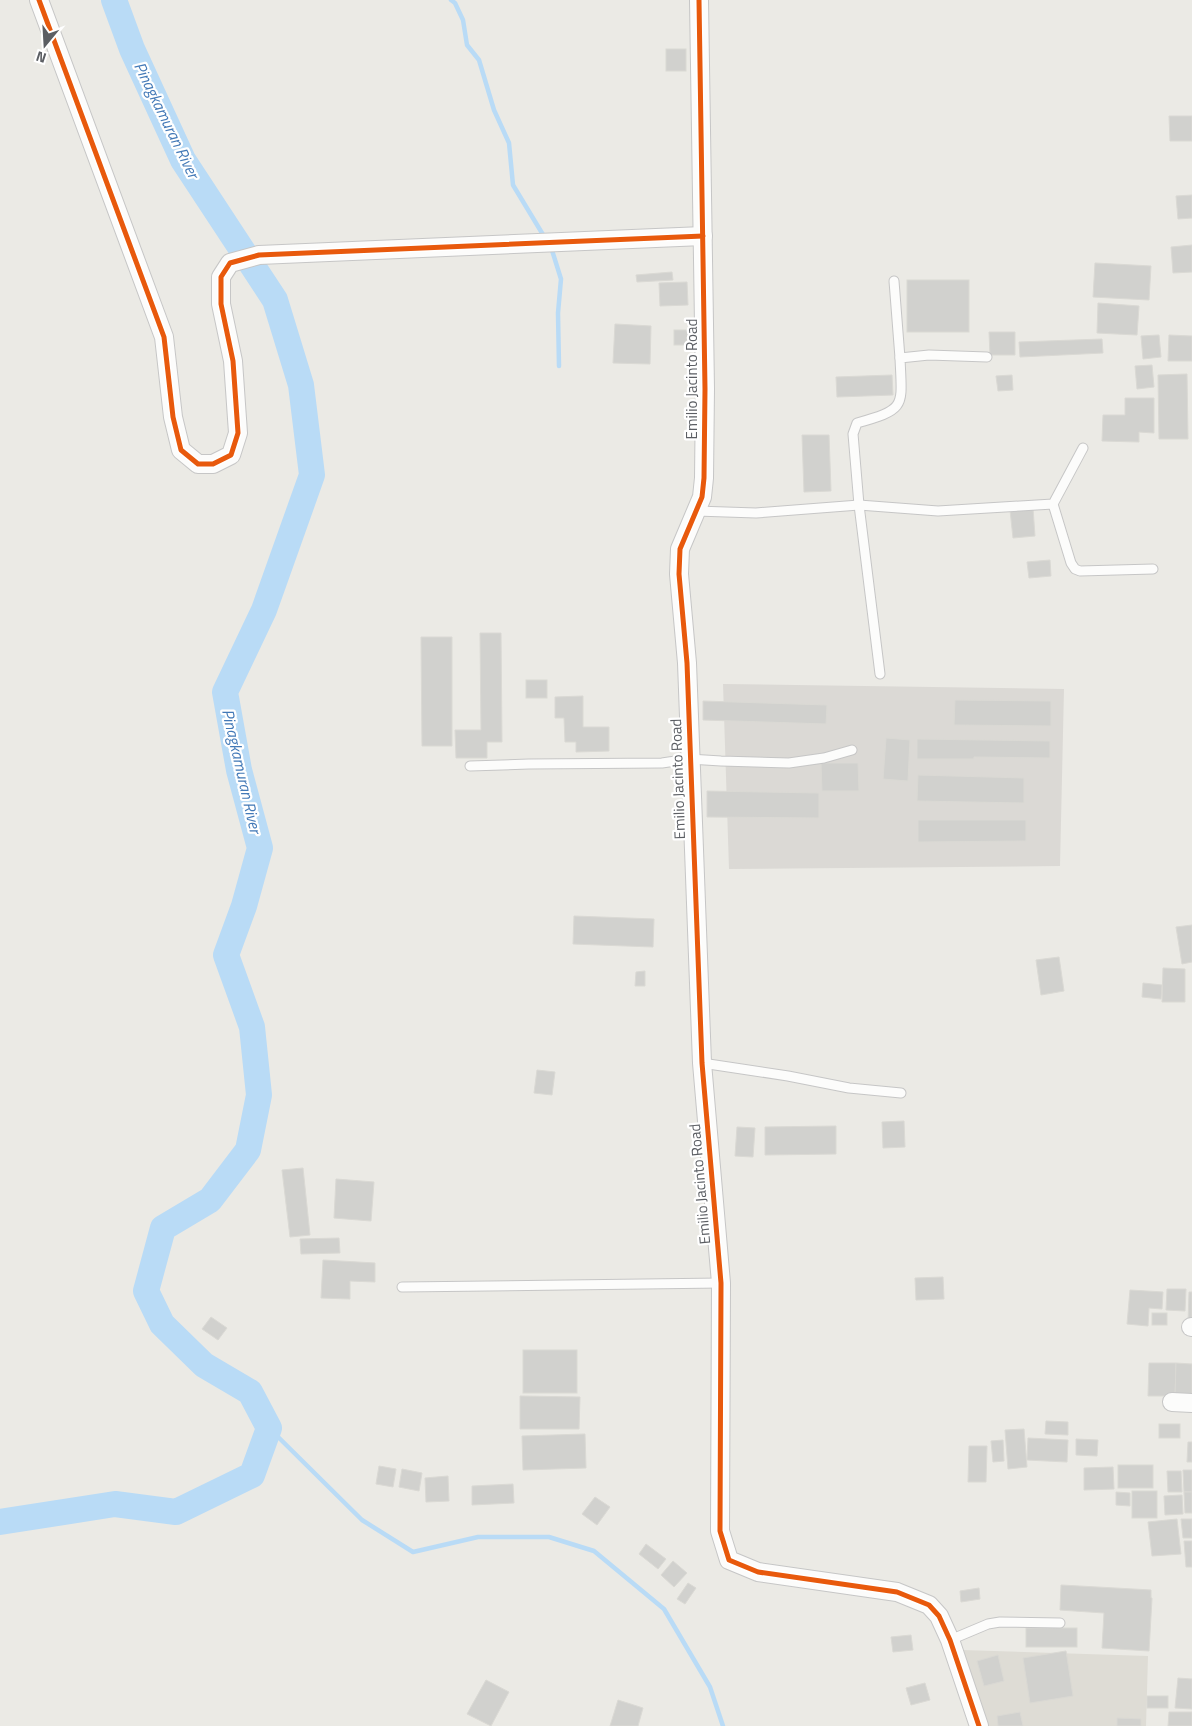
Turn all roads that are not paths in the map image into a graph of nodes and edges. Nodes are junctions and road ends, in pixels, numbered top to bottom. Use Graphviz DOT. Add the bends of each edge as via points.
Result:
graph roads {
  1 [pos="39,0"];
  2 [pos="699,0"];
  3 [pos="703,236"];
  4 [pos="894,282"];
  5 [pos="987,357"];
  6 [pos="900,358"];
  7 [pos="1083,448"];
  8 [pos="1053,504"];
  9 [pos="859,505"];
  10 [pos="696,511"];
  11 [pos="1152,569"];
  12 [pos="880,674"];
  13 [pos="852,750"];
  14 [pos="689,759"];
  15 [pos="470,766"];
  16 [pos="702,1063"];
  17 [pos="901,1093"];
  18 [pos="721,1283"];
  19 [pos="402,1287"];
  20 [pos="1172,1402"];
  21 [pos="1192,1402"];
  22 [pos="1060,1623"];
  23 [pos="950,1640"];
  24 [pos="979,1726"];
  1 -- 3 [label="street" via="164,337 173,417 181,450 198,464 213,464 231,455 238,433 233,361 221,304 221,277 230,263 258,255"];
  2 -- 3 [label="street, Emilio Jacinto Road"];
  3 -- 10 [label="street, Emilio Jacinto Road" via="704,478 702,497"];
  4 -- 6 [label="lane"];
  5 -- 6 [label="lane" via="929,355"];
  6 -- 9 [label="lane" via="902,399 885,415 857,423 853,434"];
  7 -- 8 [label="lane"];
  8 -- 9 [label="lane" via="938,511"];
  8 -- 11 [label="lane" via="1075,569"];
  9 -- 10 [label="lane" via="756,513"];
  9 -- 12 [label="lane"];
  10 -- 14 [label="street, Emilio Jacinto Road" via="680,549 679,574 687,663"];
  13 -- 14 [label="lane" via="824,758 788,762"];
  14 -- 15 [label="lane" via="662,763"];
  14 -- 16 [label="street, Emilio Jacinto Road"];
  16 -- 17 [label="lane" via="849,1088"];
  16 -- 18 [label="street, Emilio Jacinto Road"];
  18 -- 19 [label="lane"];
  18 -- 23 [label="street, Emilio Jacinto Road" via="720,1531 729,1560 758,1572 897,1592 929,1605 939,1616"];
  20 -- 21 [label="street"];
  22 -- 23 [label="lane" via="1000,1622"];
  23 -- 24 [label="street"];
}
